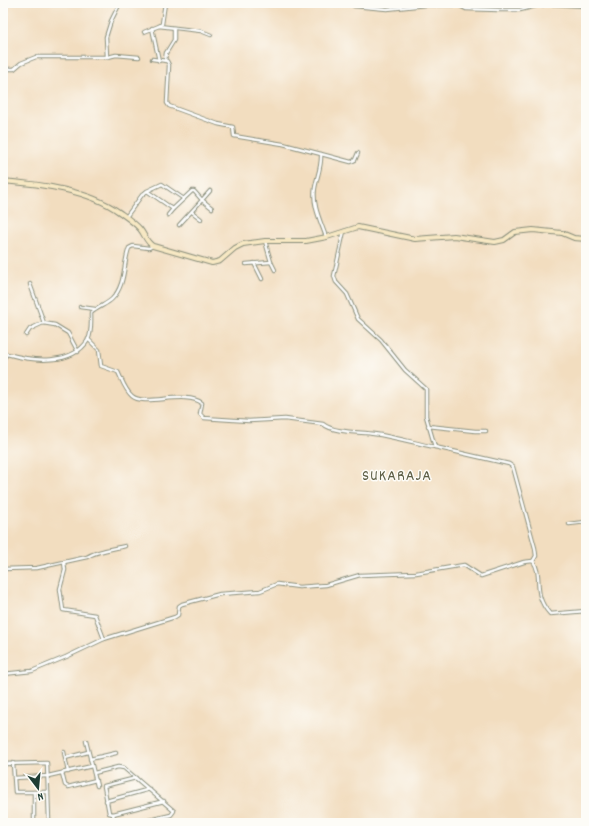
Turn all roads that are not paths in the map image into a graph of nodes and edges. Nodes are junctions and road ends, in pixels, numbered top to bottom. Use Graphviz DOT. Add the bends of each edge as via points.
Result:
graph roads {
  1 [pos="120,3"];
  2 [pos="165,3"];
  3 [pos="352,3"];
  4 [pos="586,6"];
  5 [pos="159,26"];
  6 [pos="152,28"];
  7 [pos="174,28"];
  8 [pos="144,32"];
  9 [pos="211,35"];
  10 [pos="107,57"];
  11 [pos="139,57"];
  12 [pos="152,59"];
  13 [pos="158,60"];
  14 [pos="165,61"];
  15 [pos="3,69"];
  16 [pos="358,153"];
  17 [pos="321,154"];
  18 [pos="3,181"];
  19 [pos="147,191"];
  20 [pos="210,191"];
  21 [pos="184,199"];
  22 [pos="202,200"];
  23 [pos="212,208"];
  24 [pos="173,209"];
  25 [pos="192,212"];
  26 [pos="168,215"];
  27 [pos="125,217"];
  28 [pos="201,219"];
  29 [pos="179,224"];
  30 [pos="344,231"];
  31 [pos="326,237"];
  32 [pos="586,239"];
  33 [pos="265,241"];
  34 [pos="153,246"];
  35 [pos="272,262"];
  36 [pos="246,264"];
  37 [pos="254,264"];
  38 [pos="275,270"];
  39 [pos="262,279"];
  40 [pos="30,284"];
  41 [pos="80,307"];
  42 [pos="95,309"];
  43 [pos="44,323"];
  44 [pos="26,335"];
  45 [pos="88,339"];
  46 [pos="78,352"];
  47 [pos="3,359"];
  48 [pos="428,426"];
  49 [pos="486,431"];
  50 [pos="435,447"];
  51 [pos="586,522"];
  52 [pos="569,524"];
  53 [pos="125,546"];
  54 [pos="533,561"];
  55 [pos="64,562"];
  56 [pos="3,569"];
  57 [pos="586,611"];
  58 [pos="104,639"];
  59 [pos="3,674"];
  60 [pos="86,741"];
  61 [pos="64,752"];
  62 [pos="88,752"];
  63 [pos="116,753"];
  64 [pos="65,758"];
  65 [pos="90,759"];
  66 [pos="3,764"];
  67 [pos="13,764"];
  68 [pos="92,766"];
  69 [pos="68,772"];
  70 [pos="62,773"];
  71 [pos="94,773"];
  72 [pos="48,776"];
  73 [pos="14,778"];
  74 [pos="137,778"];
  75 [pos="96,780"];
  76 [pos="97,786"];
  77 [pos="150,789"];
  78 [pos="34,792"];
  79 [pos="48,792"];
  80 [pos="106,801"];
  81 [pos="164,801"];
  82 [pos="112,814"];
  83 [pos="49,821"];
  84 [pos="34,823"];
  85 [pos="114,823"];
  86 [pos="136,823"];
  1 -- 10 [label="street" via="106,37"];
  2 -- 5 [label="street" via="162,24"];
  3 -- 4 [label="street" via="387,10 441,5 499,10 520,10 550,4"];
  5 -- 6 [label="street"];
  5 -- 7 [label="street"];
  6 -- 8 [label="street"];
  6 -- 13 [label="street"];
  7 -- 9 [label="street" via="205,31"];
  7 -- 14 [label="street" via="174,40 166,53"];
  10 -- 11 [label="street"];
  10 -- 15 [label="street" via="36,57 14,69"];
  12 -- 13 [label="street"];
  13 -- 14 [label="street"];
  14 -- 17 [label="street" via="169,69 169,106 218,124 233,126 234,136 283,144"];
  16 -- 17 [label="street" via="351,162"];
  17 -- 31 [label="street" via="315,205"];
  18 -- 27 [label="main road" via="32,184 95,198"];
  19 -- 21 [label="street" via="162,184"];
  19 -- 24 [label="street"];
  19 -- 27 [label="street"];
  20 -- 22 [label="street"];
  21 -- 22 [label="street" via="193,191"];
  21 -- 24 [label="street"];
  22 -- 23 [label="street"];
  22 -- 25 [label="street"];
  24 -- 26 [label="street"];
  25 -- 28 [label="street"];
  25 -- 29 [label="street"];
  27 -- 34 [label="main road" via="141,230 145,239"];
  30 -- 31 [label="main road"];
  30 -- 32 [label="main road" via="363,227 407,238 454,236 495,242 504,240 515,232 533,230"];
  30 -- 48 [label="street" via="335,279 347,294 360,322 381,340 405,370 426,389"];
  31 -- 33 [label="main road" via="306,241"];
  33 -- 34 [label="main road" via="238,246 220,261 212,264"];
  33 -- 35 [label="street"];
  34 -- 42 [label="street" via="129,248 117,294"];
  35 -- 37 [label="street"];
  35 -- 38 [label="street"];
  36 -- 37 [label="street"];
  37 -- 39 [label="street"];
  40 -- 43 [label="street"];
  41 -- 42 [label="street"];
  42 -- 45 [label="street" via="91,312"];
  43 -- 44 [label="street" via="30,329"];
  43 -- 46 [label="street" via="66,331"];
  45 -- 46 [label="street"];
  45 -- 50 [label="street" via="99,350 101,366 118,372 126,388 138,399 182,398 199,401 202,403 200,414 204,418 249,421 285,419 323,424 326,427"];
  46 -- 47 [label="street" via="62,358 18,357 8,354"];
  48 -- 49 [label="street"];
  48 -- 50 [label="street"];
  50 -- 54 [label="street" via="513,467 535,548 536,556"];
  51 -- 52 [label="street"];
  53 -- 55 [label="street"];
  54 -- 57 [label="street" via="537,570 540,599 550,614"];
  54 -- 58 [label="street" via="481,576 464,565 416,573 360,574 326,585 298,587 277,584 260,591 220,594 182,604 179,606 178,615 174,617"];
  55 -- 56 [label="street" via="23,570"];
  55 -- 58 [label="street" via="65,570 60,588 63,610 95,615"];
  58 -- 59 [label="street" via="32,671"];
  60 -- 62 [label="street"];
  61 -- 64 [label="street"];
  62 -- 64 [label="street"];
  62 -- 65 [label="street"];
  63 -- 65 [label="street"];
  64 -- 69 [label="street"];
  65 -- 68 [label="street"];
  66 -- 67 [label="street"];
  67 -- 72 [label="street" via="45,762 48,766"];
  67 -- 73 [label="street"];
  68 -- 69 [label="street"];
  68 -- 71 [label="street"];
  69 -- 70 [label="street"];
  70 -- 72 [label="street"];
  70 -- 75 [label="street" via="68,787"];
  71 -- 74 [label="street" via="121,767"];
  71 -- 75 [label="street"];
  72 -- 73 [label="street"];
  72 -- 79 [label="street"];
  73 -- 78 [label="street" via="15,792"];
  74 -- 77 [label="street"];
  74 -- 80 [label="street" via="104,786"];
  75 -- 76 [label="street"];
  77 -- 80 [label="street"];
  77 -- 81 [label="street"];
  78 -- 79 [label="street"];
  78 -- 84 [label="street"];
  79 -- 83 [label="street"];
  80 -- 82 [label="street" via="109,813"];
  81 -- 82 [label="street"];
  81 -- 86 [label="street" via="173,809 173,814"];
  82 -- 85 [label="street"];
}
